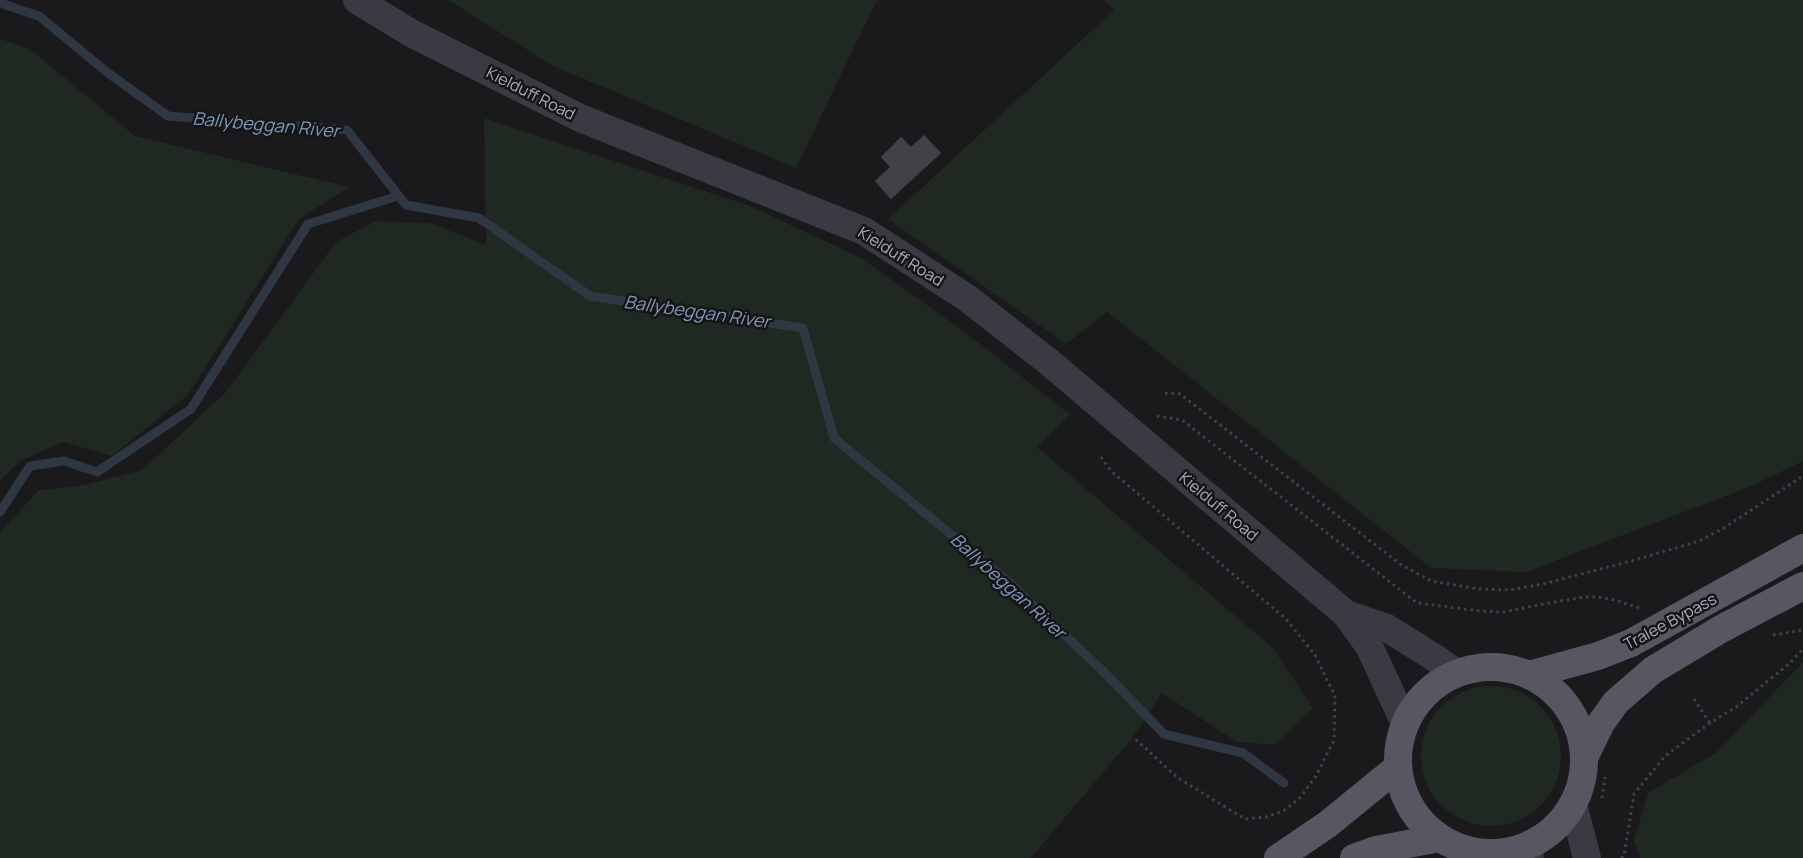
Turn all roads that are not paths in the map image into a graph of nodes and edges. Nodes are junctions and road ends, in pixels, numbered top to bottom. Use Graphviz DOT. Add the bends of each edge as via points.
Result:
graph roads {
  1 [pos="357,0"];
  2 [pos="1803,548"];
  3 [pos="1803,586"];
  4 [pos="1346,614"];
  5 [pos="1456,673"];
  6 [pos="1529,675"];
  7 [pos="1405,724"];
  8 [pos="1584,758"];
  9 [pos="1398,767"];
  10 [pos="1573,804"];
  11 [pos="1440,838"];
  12 [pos="1521,854"];
  13 [pos="1278,858"];
  14 [pos="1354,858"];
  15 [pos="1587,858"];
  1 -- 4 [label="street, Kielduff Road" via="411,33 580,118 864,231 967,298 1042,356"];
  2 -- 6 [label="main road, Tralee Bypass" via="1639,639 1598,656"];
  3 -- 8 [label="main road, Tralee Bypass" via="1721,629 1654,670 1616,702 1601,722"];
  4 -- 5 [label="street" via="1387,628"];
  4 -- 7 [label="street" via="1372,653"];
  5 -- 6 [label="main road" via="1501,668"];
  5 -- 7 [label="main road" via="1428,692"];
  6 -- 8 [label="main road" via="1555,692 1574,718"];
  7 -- 9 [label="main road"];
  8 -- 10 [label="main road" via="1581,782"];
  9 -- 11 [label="main road" via="1410,804 1423,823"];
  9 -- 13 [label="main road" via="1328,824"];
  10 -- 12 [label="main road" via="1562,821"];
  10 -- 15 [label="street"];
  11 -- 12 [label="main road" via="1478,852"];
  11 -- 14 [label="main road" via="1376,850"];
}
